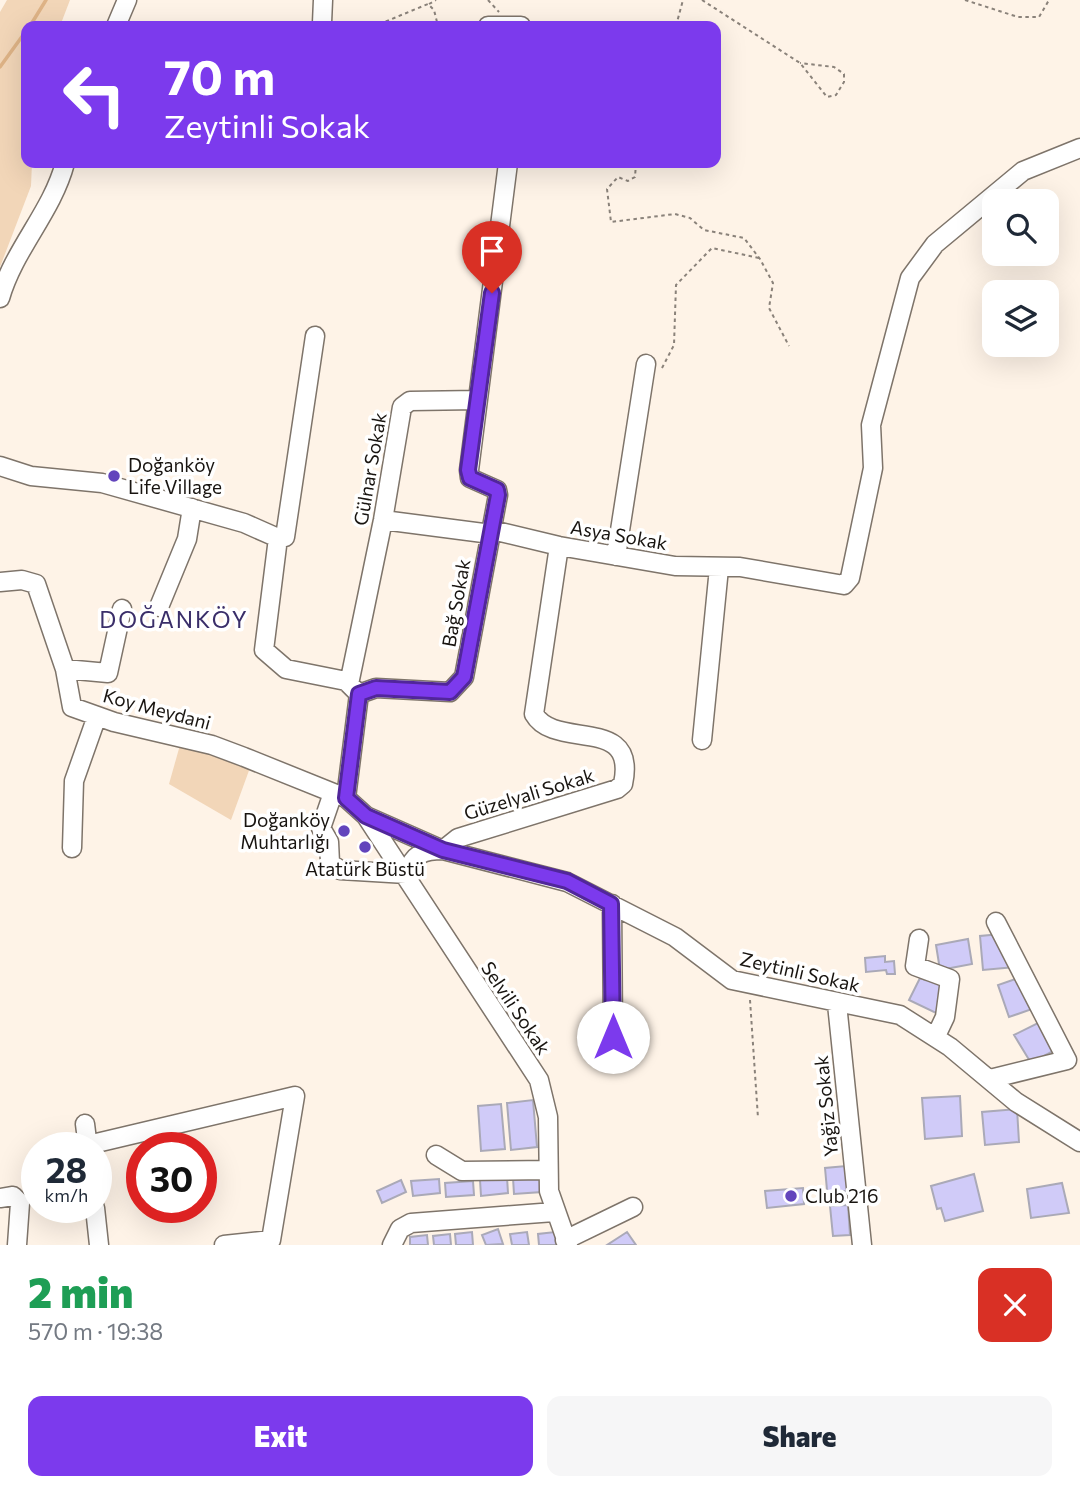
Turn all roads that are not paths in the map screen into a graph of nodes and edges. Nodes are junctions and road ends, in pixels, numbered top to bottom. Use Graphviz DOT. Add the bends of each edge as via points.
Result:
graph roads {
  1 [pos="127,0"];
  2 [pos="323,0"];
  3 [pos="118,21"];
  4 [pos="322,21"];
  5 [pos="1080,148"];
  6 [pos="63,168"];
  7 [pos="507,168"];
  8 [pos="0,298"];
  9 [pos="315,336"];
  10 [pos="645,369"];
  11 [pos="478,400"];
  12 [pos="0,466"];
  13 [pos="192,509"];
  14 [pos="383,520"];
  15 [pos="492,532"];
  16 [pos="278,538"];
  17 [pos="559,546"];
  18 [pos="616,556"];
  19 [pos="719,568"];
  20 [pos="0,582"];
  21 [pos="159,607"];
  22 [pos="122,609"];
  23 [pos="65,670"];
  24 [pos="354,689"];
  25 [pos="97,716"];
  26 [pos="702,740"];
  27 [pos="339,795"];
  28 [pos="366,816"];
  29 [pos="72,848"];
  30 [pos="443,850"];
  31 [pos="406,874"];
  32 [pos="611,904"];
  33 [pos="996,922"];
  34 [pos="919,939"];
  35 [pos="837,1004"];
  36 [pos="613,1037"];
  37 [pos="936,1037"];
  38 [pos="990,1079"];
  39 [pos="85,1124"];
  40 [pos="86,1132"];
  41 [pos="112,1140"];
  42 [pos="1080,1142"];
  43 [pos="436,1155"];
  44 [pos="548,1170"];
  45 [pos="0,1198"];
  46 [pos="633,1207"];
  47 [pos="554,1212"];
  48 [pos="97,1223"];
  49 [pos="567,1242"];
  50 [pos="272,1243"];
  51 [pos="18,1245"];
  52 [pos="99,1245"];
  53 [pos="224,1245"];
  54 [pos="392,1245"];
  55 [pos="863,1245"];
  1 -- 3 [label="street"];
  2 -- 4 [label="street"];
  5 -- 19 [label="street, Asya Sokak" via="1023,171 935,244 910,278 871,425 873,468 850,578 844,585 740,567"];
  6 -- 8 [label="street" via="52,198 15,257"];
  7 -- 11 [label="street"];
  9 -- 16 [label="street" via="285,537"];
  10 -- 18 [label="street"];
  11 -- 14 [label="street, Gülnar Sokak" via="410,401 402,407"];
  11 -- 15 [label="street, Bağ Sokak" via="468,470 470,478 497,490"];
  12 -- 13 [label="street" via="31,476 102,483"];
  13 -- 16 [label="street"];
  13 -- 21 [label="street" via="187,539"];
  14 -- 15 [label="street, Asya Sokak"];
  14 -- 24 [label="street, Gülnar Sokak"];
  15 -- 17 [label="street, Asya Sokak"];
  15 -- 24 [label="street, Bağ Sokak" via="459,686 450,692"];
  16 -- 24 [label="street" via="264,650 286,670 346,681"];
  17 -- 18 [label="street, Asya Sokak"];
  17 -- 30 [label="street, Güzelyali Sokak" via="534,714 544,726 594,737 618,748 625,764 623,783 617,789 458,838"];
  18 -- 19 [label="street, Asya Sokak"];
  19 -- 26 [label="street"];
  20 -- 23 [label="street, Koy Meydani" via="36,584"];
  22 -- 23 [label="street" via="108,673"];
  23 -- 25 [label="street, Koy Meydani" via="72,707"];
  24 -- 27 [label="street, Gülnar Sokak"];
  25 -- 27 [label="street, Koy Meydani" via="212,745"];
  25 -- 29 [label="street" via="74,781"];
  27 -- 28 [label="street, Zeytinli Sokak"];
  27 -- 31 [label="street, Gülnar Sokak" via="321,828 329,842 330,863 340,870"];
  28 -- 30 [label="street, Zeytinli Sokak"];
  28 -- 31 [label="street, Selvili Sokak"];
  30 -- 31 [label="street" via="424,850 412,859"];
  30 -- 32 [label="street, Zeytinli Sokak" via="567,881"];
  31 -- 44 [label="street, Selvili Sokak" via="539,1080 548,1117"];
  32 -- 35 [label="street, Zeytinli Sokak" via="676,937 715,970 749,985"];
  32 -- 36 [label="street"];
  33 -- 38 [label="street" via="1067,1060"];
  34 -- 37 [label="street" via="915,966 950,979 945,1017"];
  35 -- 37 [label="street, Zeytinli Sokak" via="900,1015"];
  35 -- 55 [label="street, Yağiz Sokak"];
  37 -- 38 [label="street, Zeytinli Sokak"];
  38 -- 42 [label="street, Zeytinli Sokak" via="1011,1098"];
  39 -- 40 [label="street"];
  41 -- 50 [label="street" via="295,1096"];
  43 -- 44 [label="street" via="462,1171"];
  44 -- 47 [label="street, Selvili Sokak"];
  45 -- 51 [label="street" via="13,1196 20,1203"];
  46 -- 49 [label="street"];
  47 -- 49 [label="street, Selvili Sokak"];
  47 -- 54 [label="street" via="411,1223 400,1229"];
  48 -- 52 [label="street"];
  50 -- 53 [label="street"];
}
